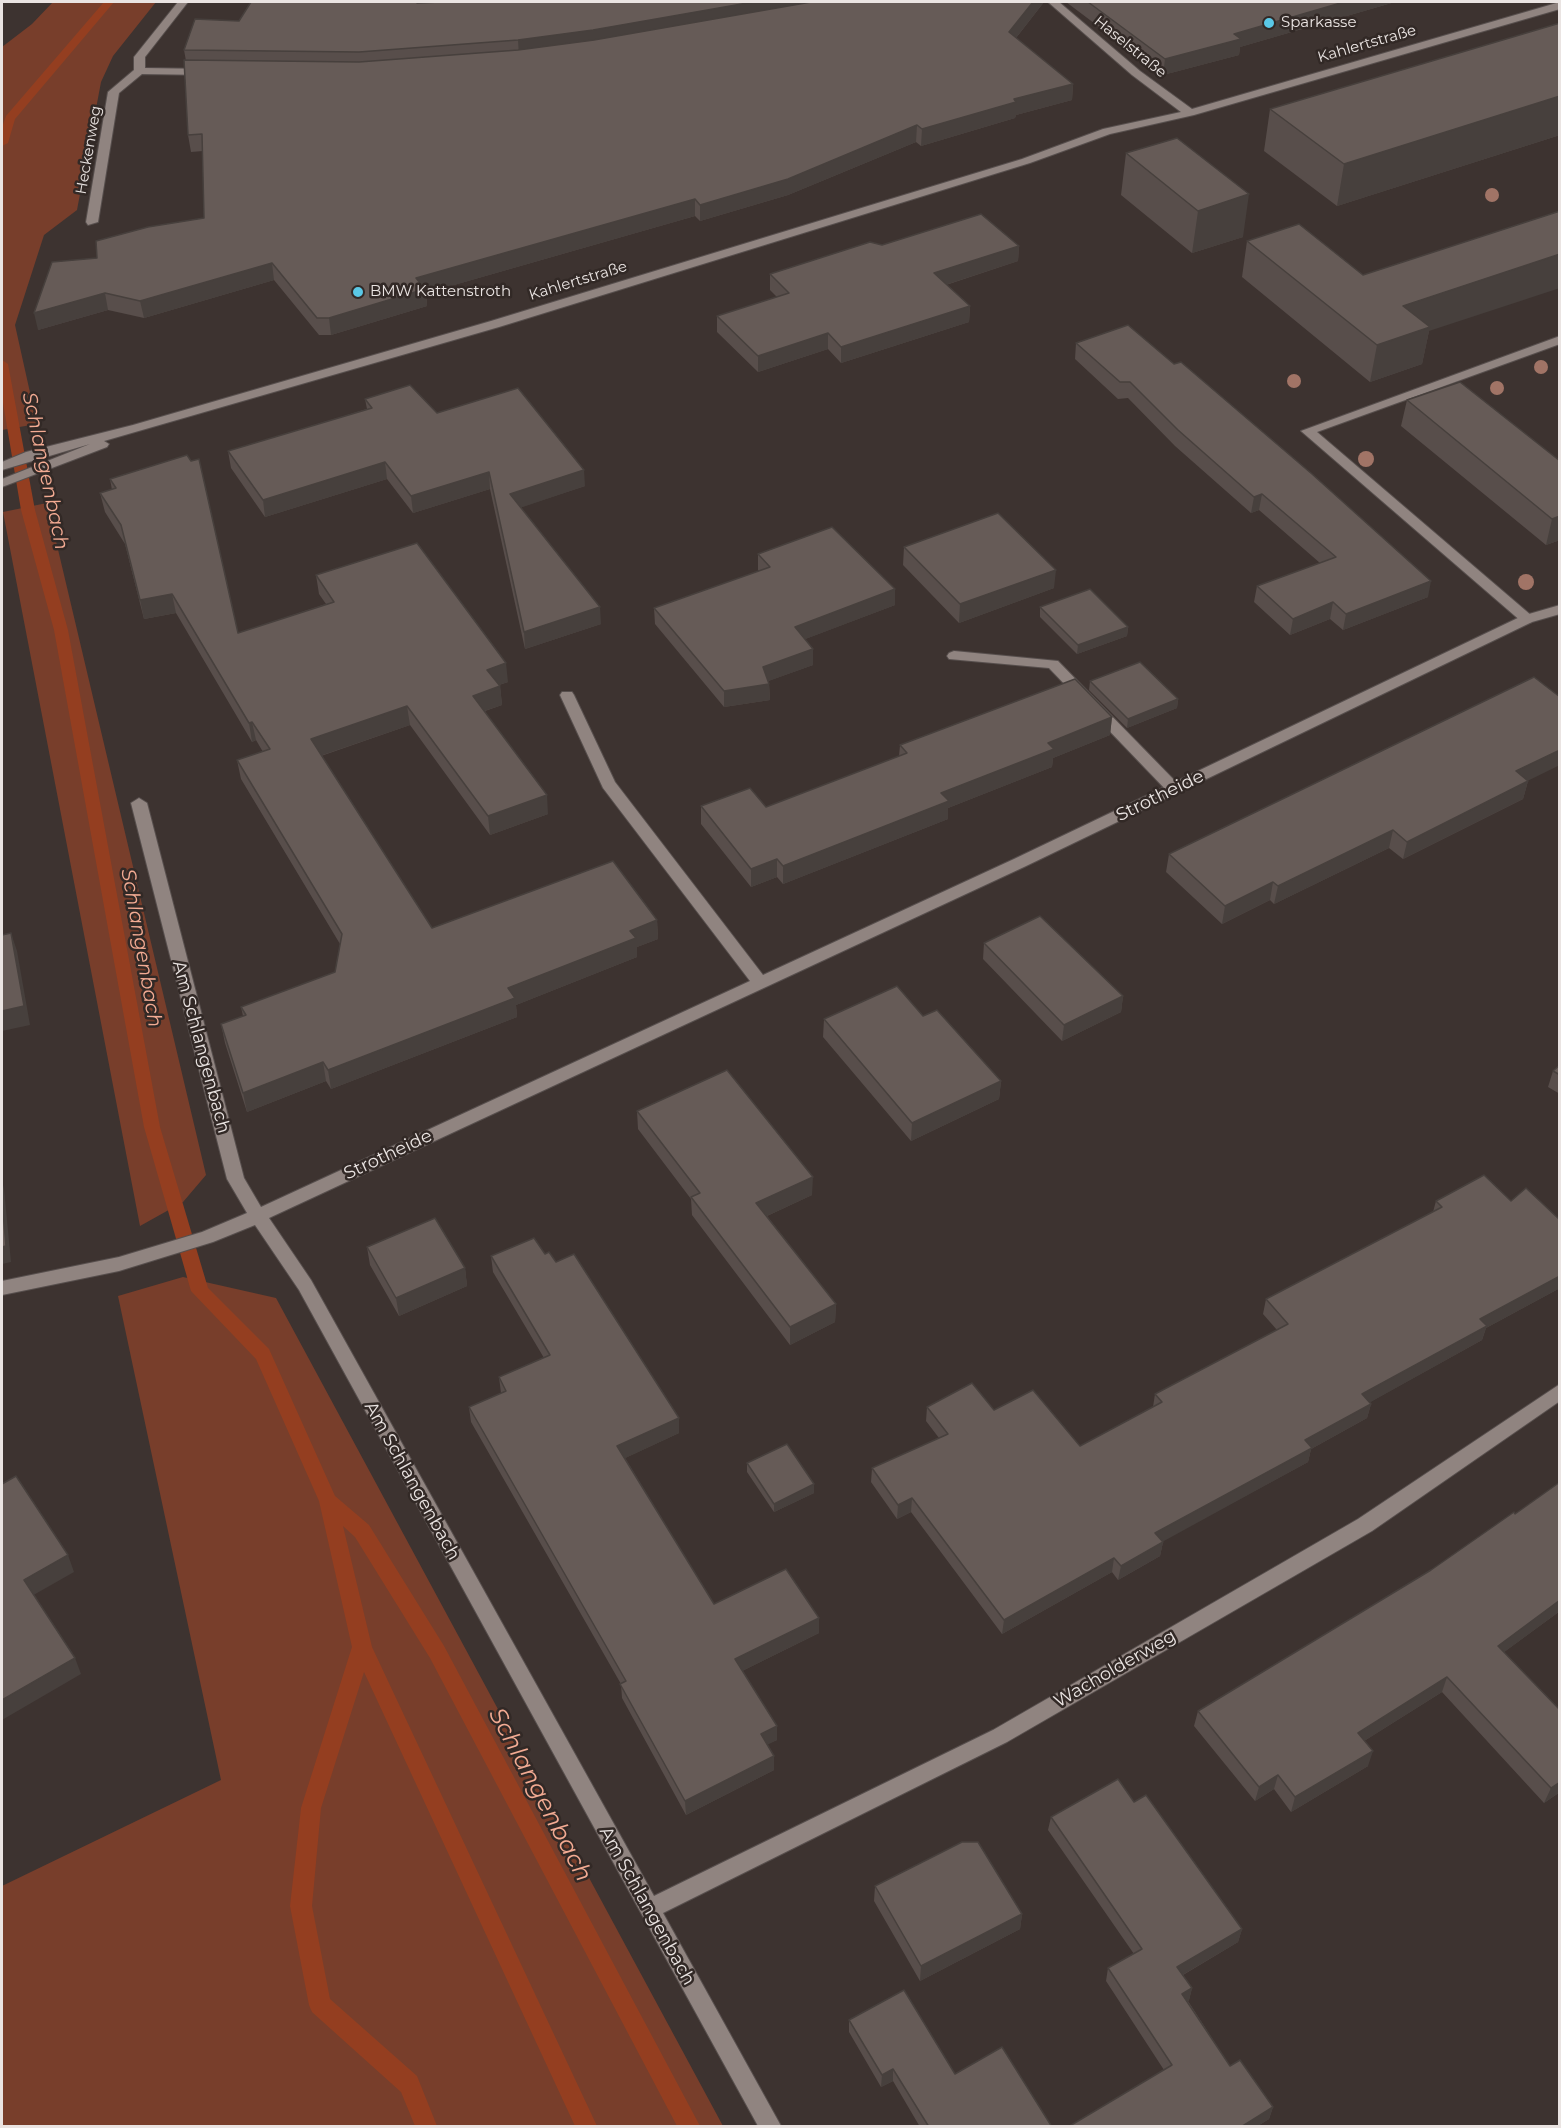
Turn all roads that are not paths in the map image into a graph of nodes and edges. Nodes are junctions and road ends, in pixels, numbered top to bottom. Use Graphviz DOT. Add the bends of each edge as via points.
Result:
graph roads {
  1 [pos="183,2"];
  2 [pos="1053,2"];
  3 [pos="1560,5"];
  4 [pos="139,71"];
  5 [pos="221,72"];
  6 [pos="1187,114"];
  7 [pos="92,222"];
  8 [pos="1560,340"];
  9 [pos="138,428"];
  10 [pos="3,465"];
  11 [pos="5,482"];
  12 [pos="1560,609"];
  13 [pos="1527,619"];
  14 [pos="954,657"];
  15 [pos="567,695"];
  16 [pos="1174,789"];
  17 [pos="139,803"];
  18 [pos="760,982"];
  19 [pos="258,1216"];
  20 [pos="2,1288"];
  21 [pos="1560,1391"];
  22 [pos="649,1909"];
  23 [pos="770,2127"];
  1 -- 4 [label="street, Heckenweg" via="140,57"];
  2 -- 6 [label="street, Haselstraße"];
  3 -- 6 [label="street, Kahlertstraße"];
  4 -- 5 [label="street"];
  4 -- 7 [label="street, Heckenweg" via="114,92"];
  6 -- 9 [label="street, Kahlertstraße" via="1129,136 1026,161 495,324"];
  8 -- 13 [label="street" via="1308,431"];
  9 -- 10 [label="street, Kahlertstraße"];
  9 -- 11 [label="street, Kahlertstraße"];
  12 -- 13 [label="street, Strotheide"];
  13 -- 16 [label="street, Strotheide"];
  14 -- 16 [label="street" via="1053,664"];
  15 -- 18 [label="street" via="608,784"];
  16 -- 18 [label="street, Strotheide"];
  17 -- 19 [label="street, Am Schlangenbach" via="236,1179"];
  18 -- 19 [label="street, Strotheide"];
  19 -- 20 [label="street, Strotheide" via="152,1255"];
  19 -- 22 [label="street, Am Schlangenbach" via="305,1285"];
  21 -- 22 [label="street, Wacholderweg" via="1365,1525 1000,1736"];
  22 -- 23 [label="street, Am Schlangenbach"];
}
